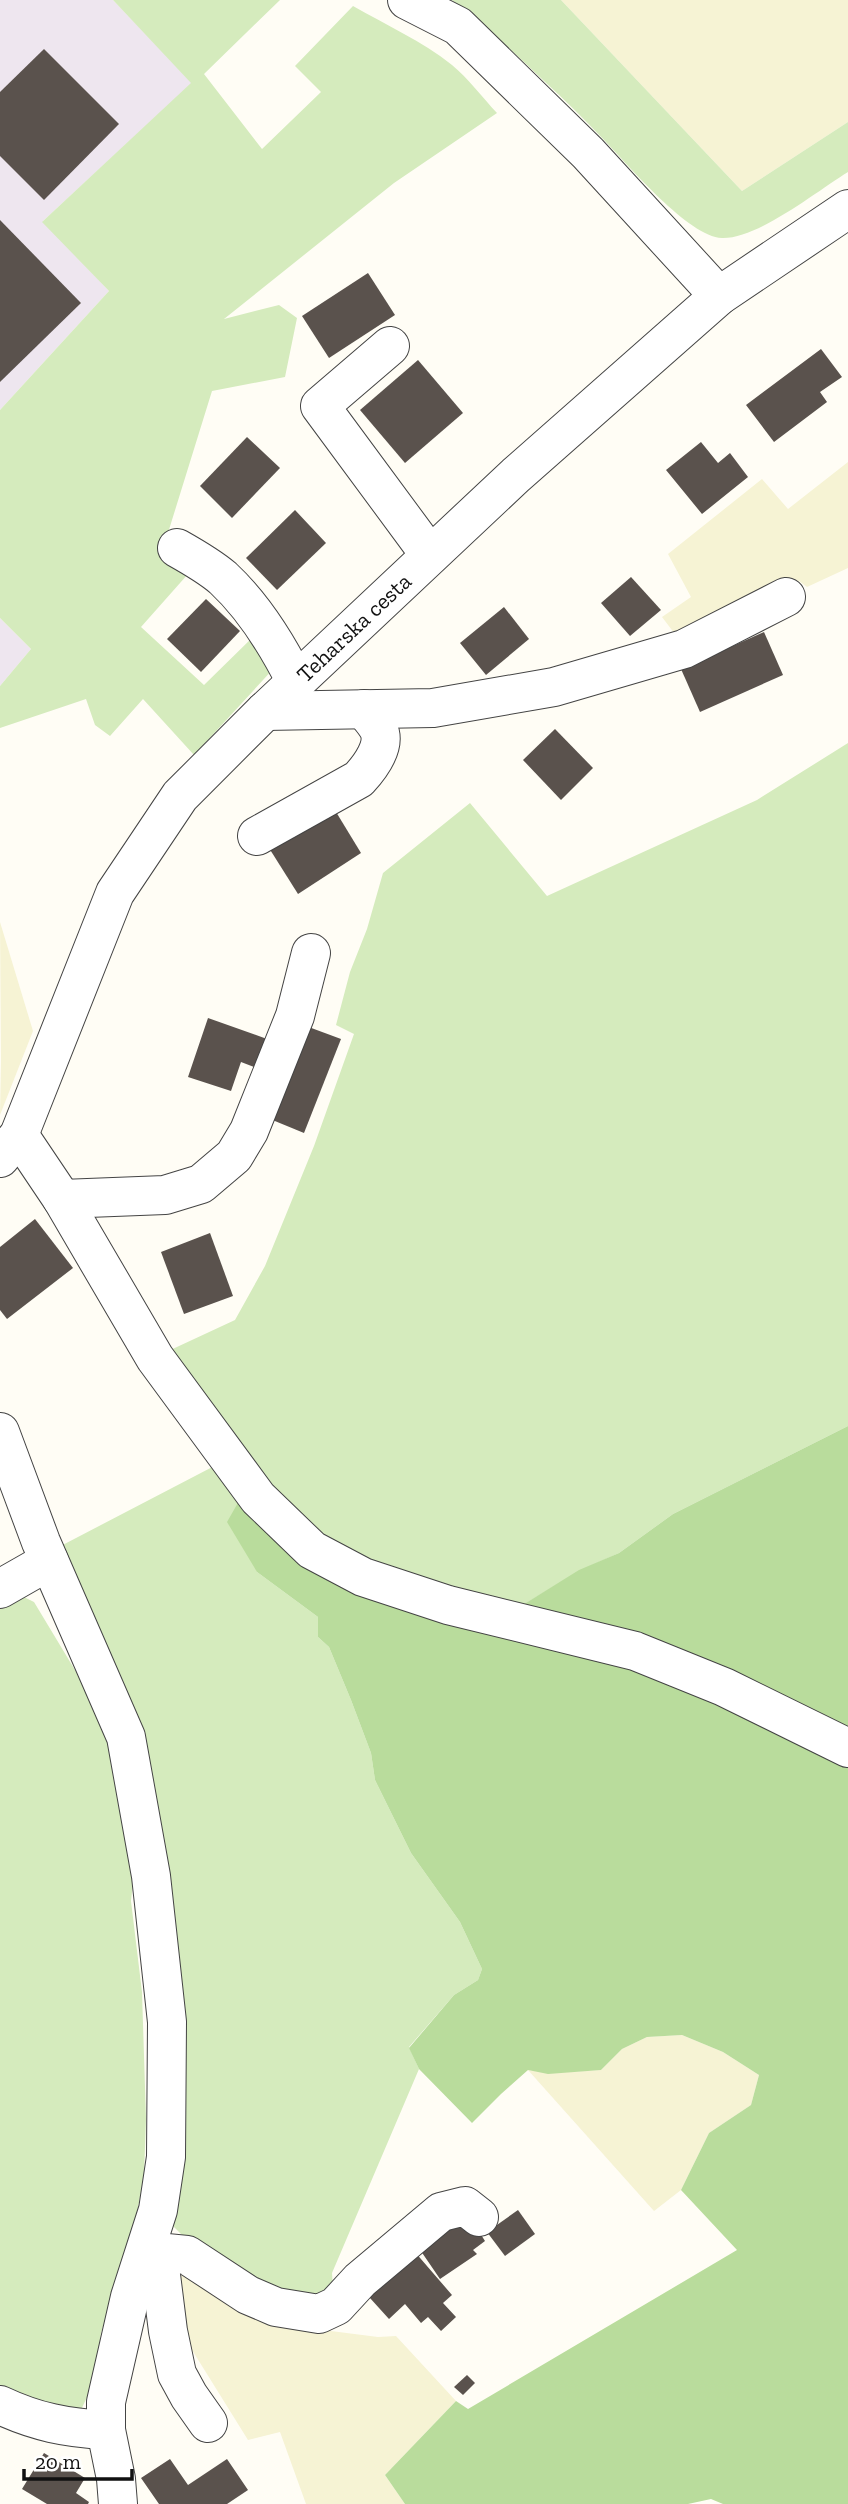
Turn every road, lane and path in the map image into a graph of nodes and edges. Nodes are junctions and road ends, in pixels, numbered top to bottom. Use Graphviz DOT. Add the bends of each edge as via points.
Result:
graph roads {
  1 [pos="407,0"];
  2 [pos="848,209"];
  3 [pos="719,296"];
  4 [pos="390,346"];
  5 [pos="177,548"];
  6 [pos="430,555"];
  7 [pos="786,597"];
  8 [pos="296,682"];
  9 [pos="363,709"];
  10 [pos="265,711"];
  11 [pos="257,836"];
  12 [pos="312,953"];
  13 [pos="9,1147"];
  14 [pos="62,1199"];
  15 [pos="0,1432"];
  16 [pos="49,1561"];
  17 [pos="0,1589"];
  18 [pos="848,1748"];
  19 [pos="479,2217"];
  20 [pos="146,2251"];
  21 [pos="0,2404"];
  22 [pos="208,2423"];
  23 [pos="106,2430"];
  24 [pos="118,2504"];
  1 -- 3 [label="street" via="458,26 588,153"];
  2 -- 3 [label="street, Teharska cesta"];
  3 -- 6 [label="street, Teharska cesta"];
  4 -- 6 [label="street" via="320,406"];
  5 -- 8 [label="street" via="224,579 282,653"];
  6 -- 8 [label="street, Teharska cesta"];
  7 -- 9 [label="street" via="684,649 554,687 433,708"];
  8 -- 10 [label="street, Teharska cesta"];
  9 -- 10 [label="street"];
  9 -- 11 [label="street" via="380,730 371,766 359,779"];
  10 -- 13 [label="street, Teharska cesta" via="180,796 115,893"];
  12 -- 14 [label="street" via="295,1016 249,1131 234,1156 201,1184 165,1195"];
  13 -- 14 [label="street"];
  14 -- 18 [label="street" via="155,1358 258,1498 312,1550 363,1577 448,1605 635,1651 724,1687"];
  15 -- 16 [label="street"];
  16 -- 17 [label="street"];
  16 -- 20 [label="street" via="126,1737 150,1876 167,2022 166,2157"];
  19 -- 20 [label="street" via="465,2206 441,2212 336,2306 319,2314 276,2307 248,2295 187,2255"];
  20 -- 22 [label="street" via="160,2267 177,2374"];
  20 -- 23 [label="street" via="112,2371"];
  21 -- 23 [label="street" via="28,2418"];
  23 -- 24 [label="street"];
}
